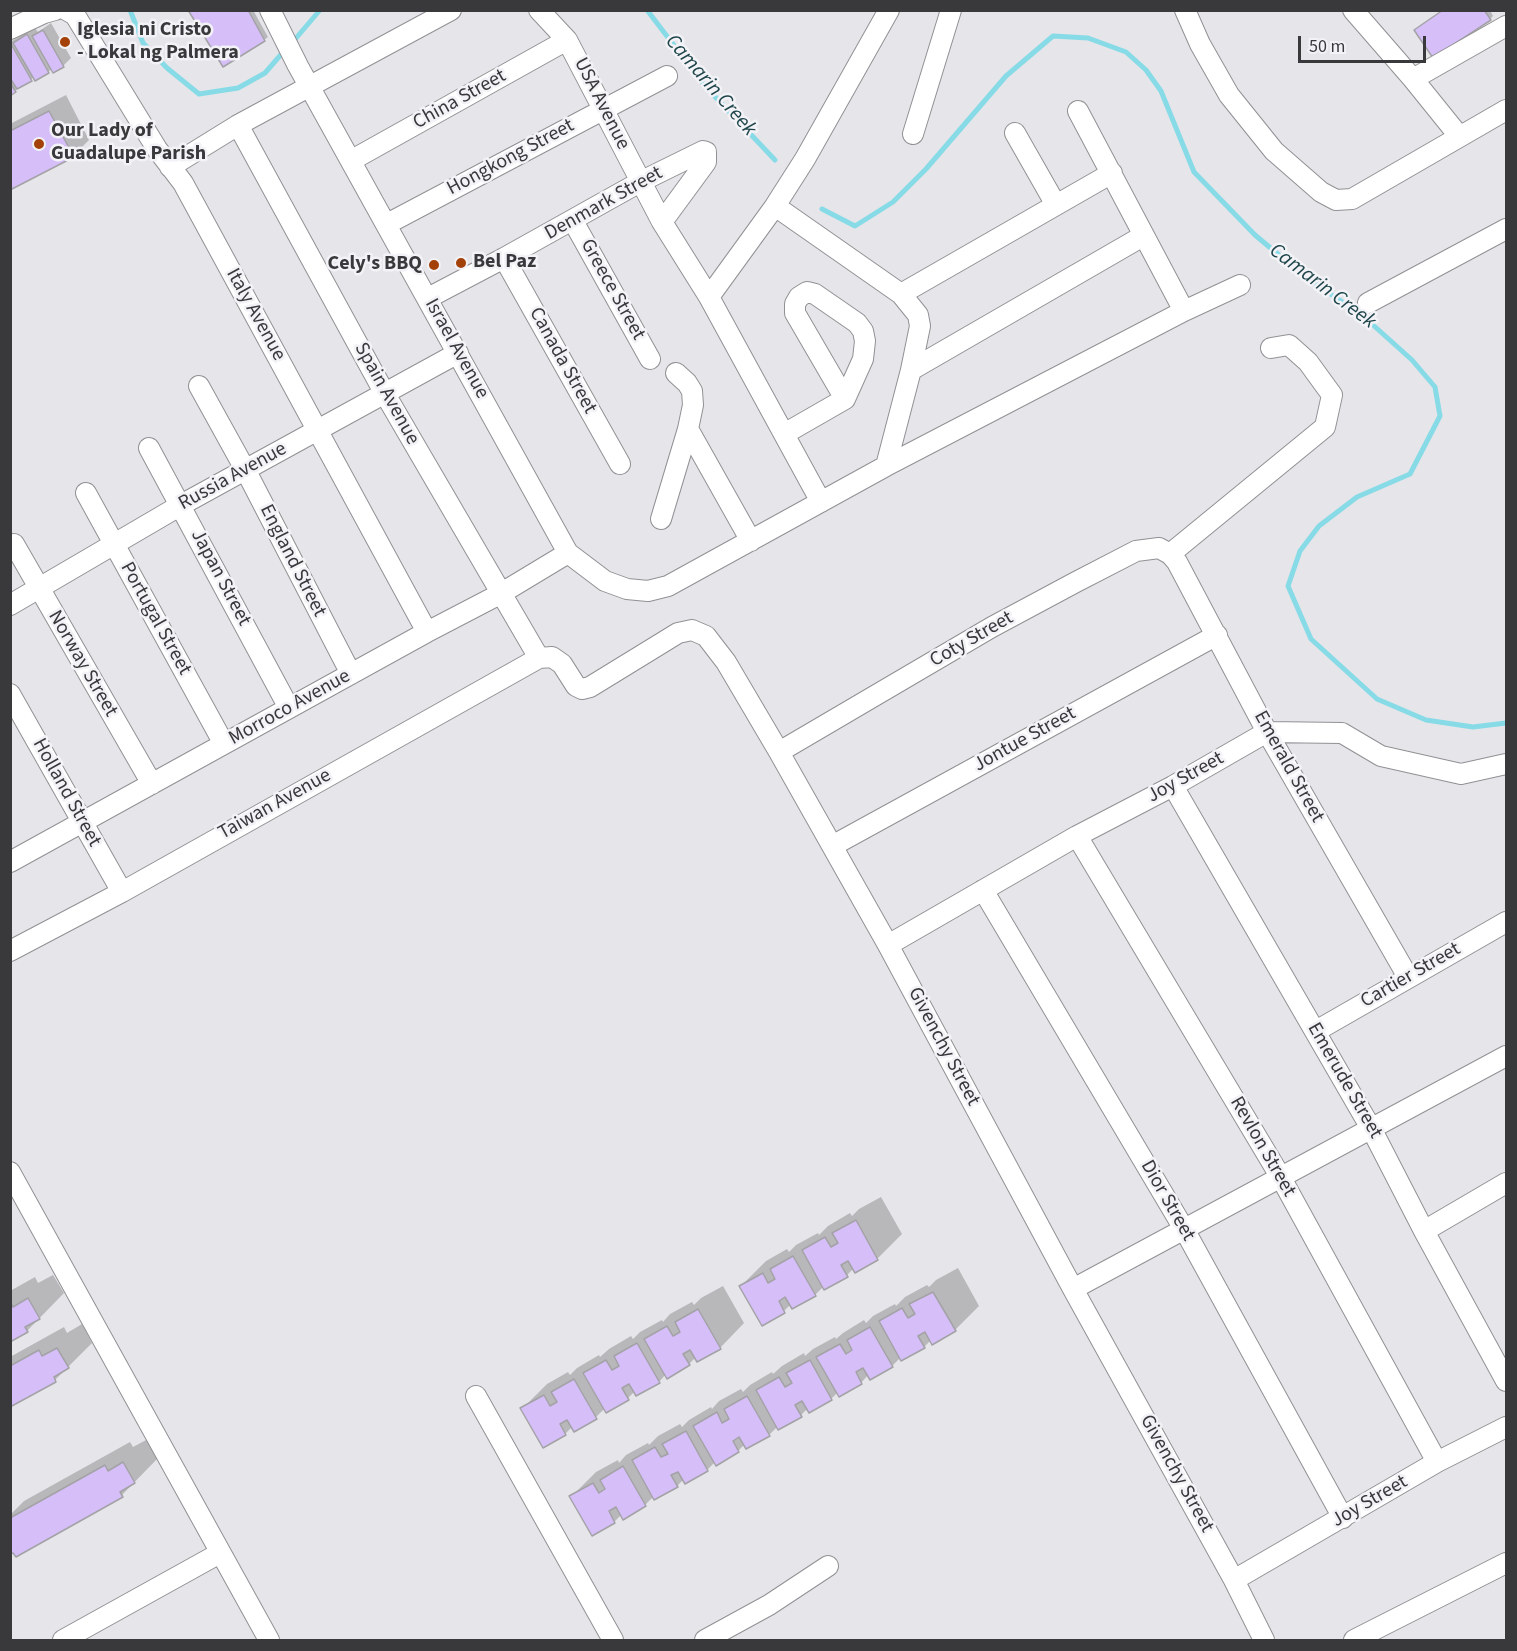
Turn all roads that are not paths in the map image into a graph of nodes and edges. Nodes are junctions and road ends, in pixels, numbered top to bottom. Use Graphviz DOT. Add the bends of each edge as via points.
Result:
graph roads {
  1 [pos="55,10"];
  2 [pos="66,10"];
  3 [pos="270,10"];
  4 [pos="451,10"];
  5 [pos="539,10"];
  6 [pos="889,10"];
  7 [pos="951,10"];
  8 [pos="1185,10"];
  9 [pos="1353,10"];
  10 [pos="1506,26"];
  11 [pos="10,29"];
  12 [pos="567,40"];
  13 [pos="667,76"];
  14 [pos="1413,79"];
  15 [pos="310,87"];
  16 [pos="604,109"];
  17 [pos="1506,110"];
  18 [pos="1078,111"];
  19 [pos="238,125"];
  20 [pos="1015,133"];
  21 [pos="913,134"];
  22 [pos="1458,136"];
  23 [pos="352,160"];
  24 [pos="170,167"];
  25 [pos="1112,173"];
  26 [pos="640,182"];
  27 [pos="778,200"];
  28 [pos="1056,205"];
  29 [pos="573,221"];
  30 [pos="662,222"];
  31 [pos="387,224"];
  32 [pos="1506,229"];
  33 [pos="1143,236"];
  34 [pos="504,258"];
  35 [pos="1240,285"];
  36 [pos="901,294"];
  37 [pos="710,297"];
  38 [pos="428,298"];
  39 [pos="1368,303"];
  40 [pos="1184,311"];
  41 [pos="1271,348"];
  42 [pos="458,353"];
  43 [pos="650,359"];
  44 [pos="911,370"];
  45 [pos="676,374"];
  46 [pos="199,386"];
  47 [pos="385,394"];
  48 [pos="845,399"];
  49 [pos="688,429"];
  50 [pos="318,431"];
  51 [pos="784,434"];
  52 [pos="149,448"];
  53 [pos="620,464"];
  54 [pos="886,466"];
  55 [pos="246,471"];
  56 [pos="86,493"];
  57 [pos="821,502"];
  58 [pos="181,505"];
  59 [pos="661,519"];
  60 [pos="751,541"];
  61 [pos="14,544"];
  62 [pos="114,545"];
  63 [pos="568,553"];
  64 [pos="1170,554"];
  65 [pos="39,589"];
  66 [pos="500,594"];
  67 [pos="10,605"];
  68 [pos="427,632"];
  69 [pos="1217,635"];
  70 [pos="539,658"];
  71 [pos="351,674"];
  72 [pos="10,694"];
  73 [pos="289,708"];
  74 [pos="1267,732"];
  75 [pos="224,744"];
  76 [pos="779,752"];
  77 [pos="1506,764"];
  78 [pos="152,784"];
  79 [pos="1173,786"];
  80 [pos="83,822"];
  81 [pos="1077,836"];
  82 [pos="832,846"];
  83 [pos="11,861"];
  84 [pos="983,890"];
  85 [pos="122,891"];
  86 [pos="1506,922"];
  87 [pos="888,945"];
  88 [pos="10,951"];
  89 [pos="1408,978"];
  90 [pos="1316,1031"];
  91 [pos="1506,1056"];
  92 [pos="1372,1130"];
  93 [pos="10,1172"];
  94 [pos="1280,1176"];
  95 [pos="1506,1183"];
  96 [pos="1184,1229"];
  97 [pos="1424,1231"];
  98 [pos="1073,1289"];
  99 [pos="1506,1381"];
  100 [pos="476,1396"];
  101 [pos="1506,1427"];
  102 [pos="1437,1462"];
  103 [pos="1343,1518"];
  104 [pos="220,1553"];
  105 [pos="1506,1563"];
  106 [pos="828,1566"];
  107 [pos="1234,1580"];
  108 [pos="63,1641"];
  109 [pos="269,1641"];
  110 [pos="613,1641"];
  111 [pos="705,1641"];
  112 [pos="1264,1641"];
  113 [pos="1354,1641"];
  1 -- 11 [label="street"];
  2 -- 24 [label="street, Italy Avenue" via="75,15"];
  3 -- 15 [label="street, Israel Avenue"];
  4 -- 15 [label="street"];
  5 -- 12 [label="street, USA Avenue"];
  6 -- 27 [label="street"];
  7 -- 21 [label="street"];
  8 -- 22 [label="street" via="1229,95 1274,151 1321,192 1336,200 1352,199"];
  9 -- 14 [label="street"];
  10 -- 14 [label="street"];
  12 -- 16 [label="street, USA Avenue"];
  12 -- 23 [label="street, China Street"];
  13 -- 16 [label="street, Hongkong Street"];
  14 -- 22 [label="street"];
  15 -- 19 [label="street"];
  15 -- 23 [label="street, Israel Avenue"];
  16 -- 26 [label="street, USA Avenue"];
  16 -- 31 [label="street, Hongkong Street"];
  17 -- 22 [label="street"];
  18 -- 25 [label="street"];
  19 -- 24 [label="street"];
  19 -- 47 [label="street, Spain Avenue"];
  20 -- 28 [label="street"];
  23 -- 31 [label="street, Israel Avenue"];
  24 -- 50 [label="street, Italy Avenue" via="183,183"];
  25 -- 28 [label="street"];
  25 -- 33 [label="street"];
  26 -- 29 [label="street, Denmark Street"];
  26 -- 30 [label="street, USA Avenue"];
  26 -- 30 [label="street, Denmark Street" via="703,151 706,153 705,162"];
  27 -- 36 [label="street"];
  27 -- 37 [label="street"];
  28 -- 36 [label="street"];
  29 -- 34 [label="street, Denmark Street"];
  29 -- 43 [label="street, Greece Street"];
  30 -- 37 [label="street, USA Avenue"];
  31 -- 38 [label="street, Israel Avenue"];
  32 -- 39 [label="street"];
  33 -- 40 [label="street"];
  33 -- 44 [label="street"];
  34 -- 38 [label="street, Denmark Street"];
  34 -- 53 [label="street, Canada Street"];
  35 -- 40 [label="street"];
  36 -- 44 [label="street" via="918,315 920,326"];
  37 -- 51 [label="street, USA Avenue"];
  38 -- 42 [label="street, Israel Avenue"];
  40 -- 54 [label="street"];
  41 -- 64 [label="street" via="1289,345 1308,362 1332,394 1325,427"];
  42 -- 47 [label="street, Russia Avenue"];
  42 -- 63 [label="street, Israel Avenue"];
  44 -- 54 [label="street"];
  45 -- 49 [label="street" via="692,391"];
  46 -- 55 [label="street, England Street"];
  47 -- 50 [label="street, Russia Avenue"];
  47 -- 66 [label="street, Spain Avenue"];
  48 -- 48 [label="street" via="863,359 863,331 845,314 807,292 795,304 795,313"];
  48 -- 51 [label="street"];
  49 -- 59 [label="street"];
  49 -- 60 [label="street"];
  50 -- 55 [label="street, Russia Avenue"];
  50 -- 68 [label="street, Italy Avenue"];
  51 -- 57 [label="street, USA Avenue"];
  52 -- 58 [label="street, Japan Street"];
  54 -- 57 [label="street"];
  55 -- 58 [label="street, Russia Avenue"];
  55 -- 71 [label="street, England Street"];
  56 -- 62 [label="street, Portugal Street"];
  57 -- 60 [label="street"];
  58 -- 62 [label="street, Russia Avenue"];
  58 -- 73 [label="street, Japan Street"];
  60 -- 63 [label="street, Israel Avenue" via="668,586 648,591 605,581"];
  61 -- 65 [label="street, Norway Street"];
  62 -- 65 [label="street, Russia Avenue"];
  62 -- 75 [label="street, Portugal Street"];
  63 -- 66 [label="street, Morroco Avenue"];
  64 -- 69 [label="street, Emerald Street"];
  64 -- 76 [label="street, Coty Street" via="1159,548 1136,551 992,627"];
  65 -- 67 [label="street, Russia Avenue"];
  65 -- 78 [label="street, Norway Street"];
  66 -- 68 [label="street, Morroco Avenue"];
  66 -- 70 [label="street, Spain Avenue"];
  68 -- 71 [label="street, Morroco Avenue"];
  69 -- 74 [label="street, Emerald Street"];
  69 -- 82 [label="street, Jontue Street"];
  70 -- 76 [label="street, Givenchy Street" via="552,657 562,664 582,689 678,633 692,630 706,636 726,662"];
  70 -- 85 [label="street, Taiwan Avenue"];
  71 -- 73 [label="street, Morroco Avenue"];
  72 -- 80 [label="street, Holland Street"];
  73 -- 75 [label="street, Morroco Avenue"];
  74 -- 77 [label="street" via="1342,733 1381,756 1461,774"];
  74 -- 79 [label="street, Joy Street"];
  74 -- 89 [label="street, Emerald Street"];
  75 -- 78 [label="street, Morroco Avenue"];
  76 -- 82 [label="street, Givenchy Street"];
  78 -- 80 [label="street, Morroco Avenue"];
  79 -- 81 [label="street, Joy Street"];
  79 -- 90 [label="street, Emerude Street"];
  80 -- 83 [label="street, Morroco Avenue"];
  80 -- 85 [label="street, Holland Street"];
  81 -- 84 [label="street, Joy Street"];
  81 -- 94 [label="street, Revlon Street"];
  82 -- 87 [label="street, Givenchy Street"];
  84 -- 87 [label="street, Joy Street"];
  84 -- 96 [label="street, Dior Street"];
  85 -- 88 [label="street, Taiwan Avenue"];
  86 -- 89 [label="street, Cartier Street"];
  87 -- 98 [label="street, Givenchy Street"];
  89 -- 90 [label="street, Cartier Street"];
  90 -- 92 [label="street, Emerude Street"];
  91 -- 92 [label="street"];
  92 -- 94 [label="street"];
  92 -- 97 [label="street, Emerude Street"];
  93 -- 104 [label="street"];
  94 -- 96 [label="street"];
  94 -- 102 [label="street, Revlon Street"];
  95 -- 97 [label="street"];
  96 -- 98 [label="street"];
  96 -- 103 [label="street, Dior Street"];
  97 -- 99 [label="street, Emerude Street"];
  98 -- 107 [label="street, Givenchy Street"];
  100 -- 110 [label="street"];
  101 -- 102 [label="street, Joy Street"];
  102 -- 103 [label="street, Joy Street"];
  103 -- 107 [label="street, Joy Street"];
  104 -- 108 [label="street"];
  104 -- 109 [label="street"];
  105 -- 113 [label="street"];
  106 -- 111 [label="street"];
  107 -- 112 [label="street, Givenchy Street"];
}
